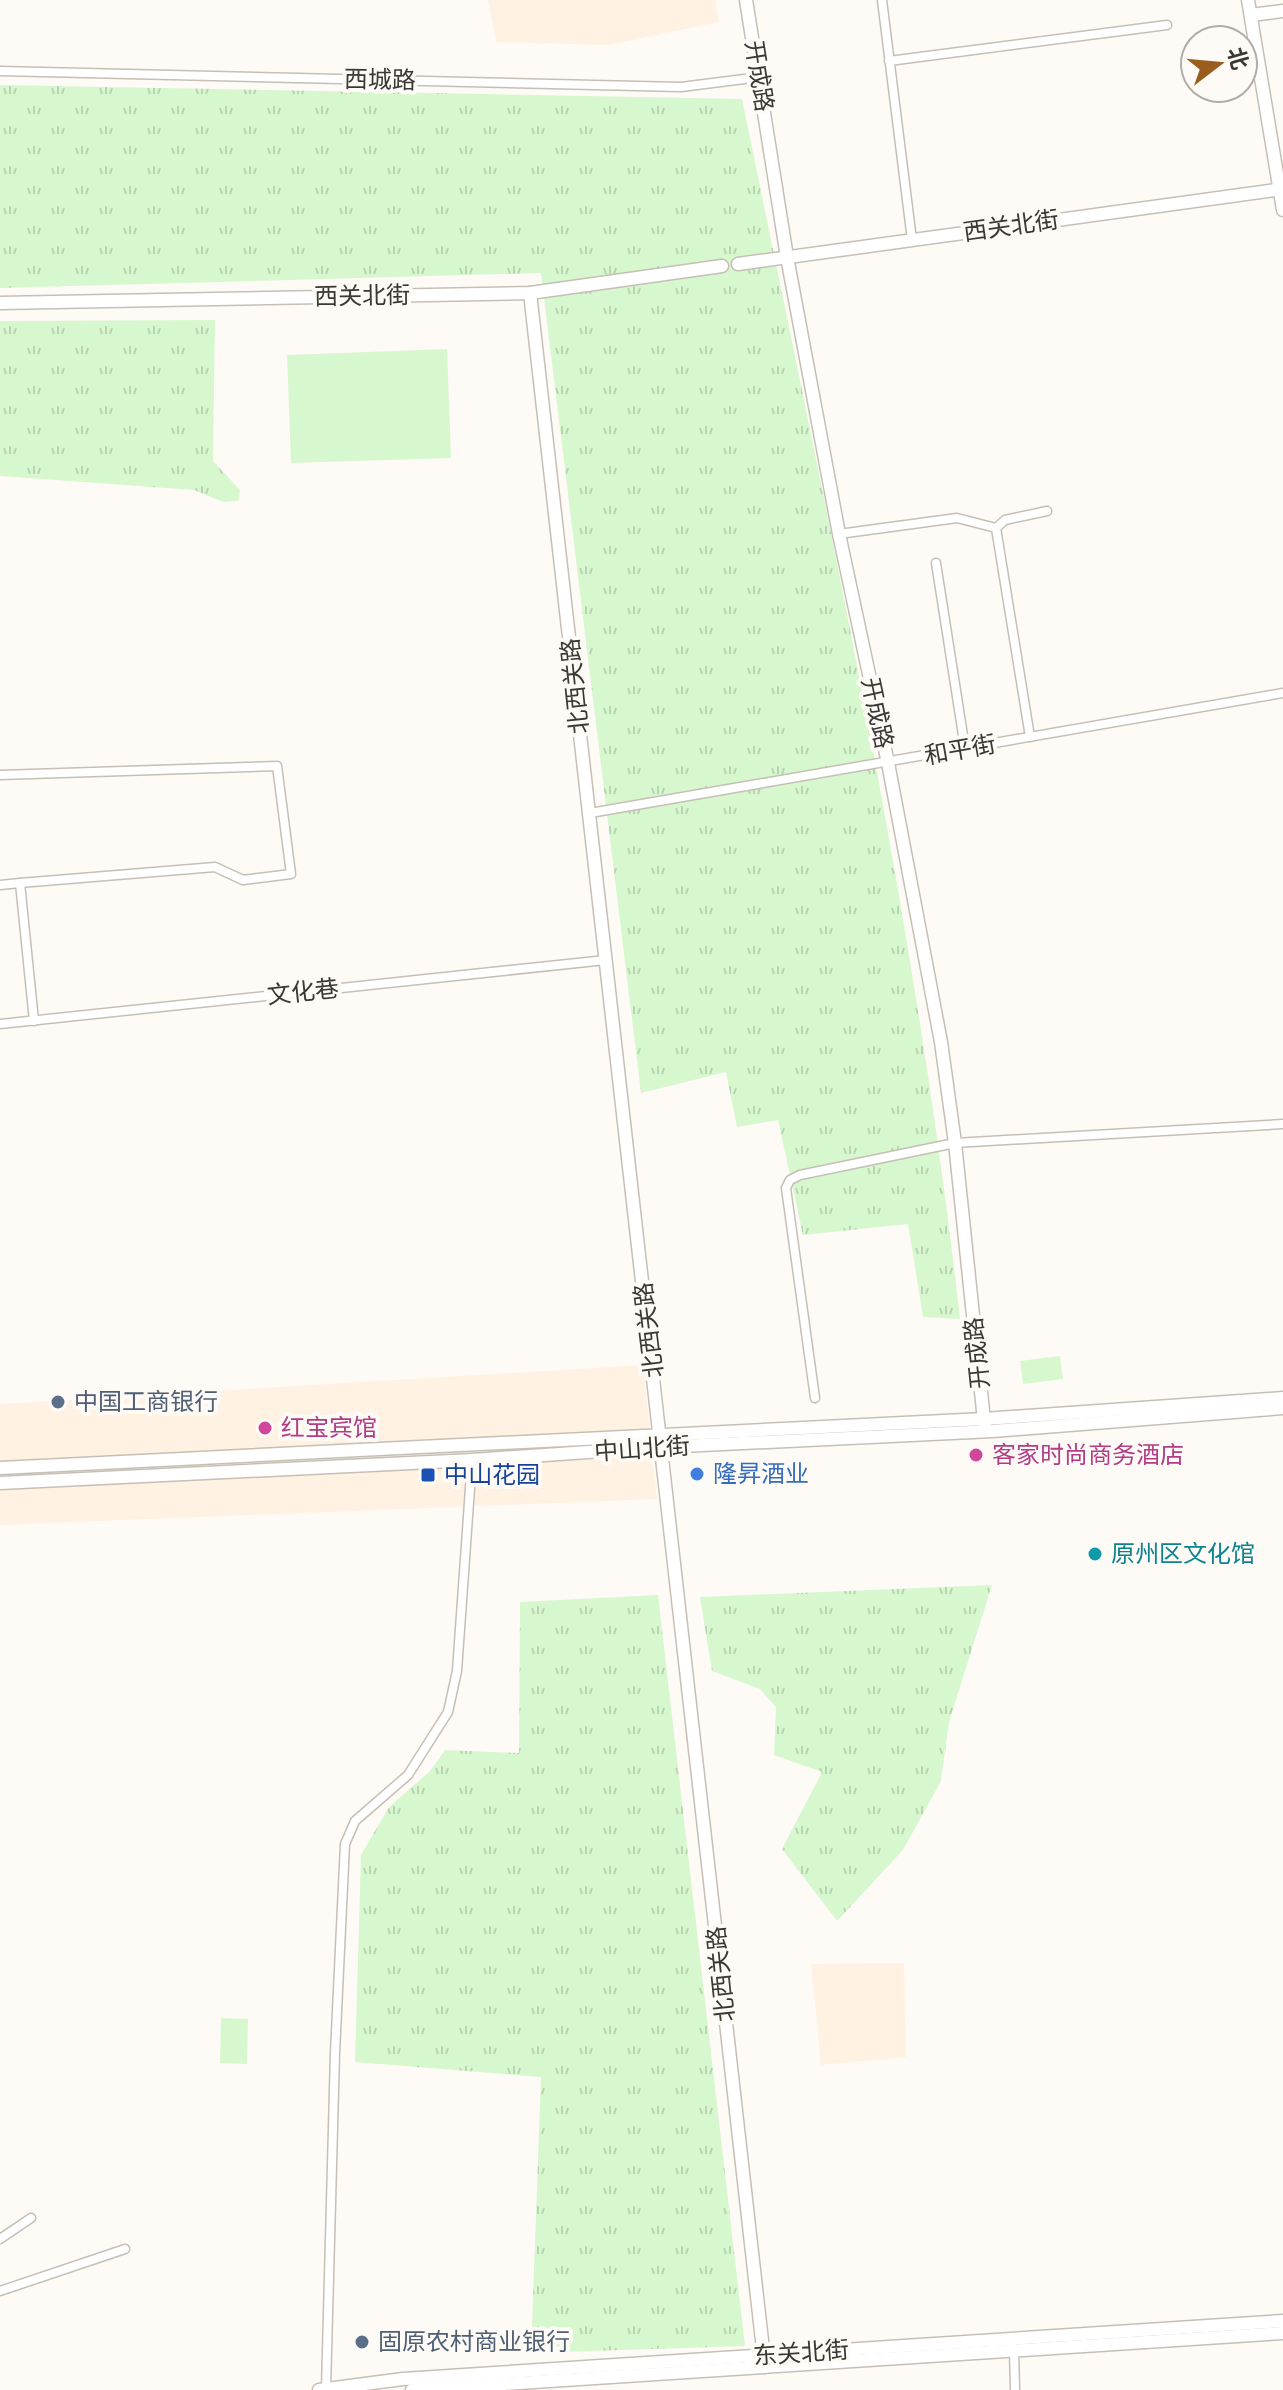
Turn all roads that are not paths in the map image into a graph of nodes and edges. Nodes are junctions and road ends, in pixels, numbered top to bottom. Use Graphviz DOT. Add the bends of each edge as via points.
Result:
graph roads {
  1 [pos="746,0"];
  2 [pos="882,0"];
  3 [pos="1248,0"];
  4 [pos="1283,11"];
  5 [pos="1251,15"];
  6 [pos="1167,25"];
  7 [pos="889,61"];
  8 [pos="0,71"];
  9 [pos="760,77"];
  10 [pos="1281,189"];
  11 [pos="1283,210"];
  12 [pos="912,240"];
  13 [pos="787,257"];
  14 [pos="738,264"];
  15 [pos="722,266"];
  16 [pos="530,293"];
  17 [pos="0,303"];
  18 [pos="1047,511"];
  19 [pos="996,528"];
  20 [pos="839,534"];
  21 [pos="936,563"];
  22 [pos="1283,693"];
  23 [pos="1030,737"];
  24 [pos="965,748"];
  25 [pos="888,763"];
  26 [pos="0,775"];
  27 [pos="590,813"];
  28 [pos="20,883"];
  29 [pos="0,885"];
  30 [pos="606,960"];
  31 [pos="34,1021"];
  32 [pos="0,1024"];
  33 [pos="1283,1124"];
  34 [pos="955,1143"];
  35 [pos="815,1398"];
  36 [pos="1283,1398"];
  37 [pos="1283,1408"];
  38 [pos="984,1424"];
  39 [pos="660,1442"];
  40 [pos="472,1460"];
  41 [pos="0,1468"];
  42 [pos="0,1483"];
  43 [pos="31,2218"];
  44 [pos="0,2239"];
  45 [pos="125,2249"];
  46 [pos="0,2291"];
  47 [pos="1283,2321"];
  48 [pos="1283,2333"];
  49 [pos="1014,2344"];
  50 [pos="765,2361"];
  51 [pos="326,2389"];
  52 [pos="319,2390"];
  53 [pos="412,2390"];
  54 [pos="1015,2390"];
  1 -- 9 [label="street, 开成路"];
  2 -- 7 [label="street"];
  3 -- 5 [label="street"];
  4 -- 5 [label="street"];
  5 -- 10 [label="street"];
  6 -- 7 [label="street"];
  7 -- 12 [label="street"];
  8 -- 9 [label="street, 西城路" via="681,87"];
  9 -- 13 [label="street, 开成路"];
  10 -- 11 [label="street"];
  10 -- 12 [label="street, 西关北街"];
  12 -- 13 [label="street, 西关北街"];
  13 -- 14 [label="street, 西关北街"];
  13 -- 20 [label="street, 开成路"];
  15 -- 16 [label="street, 西关北街"];
  16 -- 17 [label="street, 西关北街"];
  16 -- 27 [label="street, 北西关路"];
  18 -- 19 [label="street" via="1005,520"];
  19 -- 20 [label="street" via="957,518"];
  19 -- 23 [label="street"];
  20 -- 25 [label="street, 开成路"];
  21 -- 24 [label="street"];
  22 -- 23 [label="street, 和平街"];
  23 -- 24 [label="street, 和平街"];
  24 -- 25 [label="street, 和平街"];
  25 -- 27 [label="street, 和平街"];
  25 -- 34 [label="street, 开成路"];
  26 -- 28 [label="street" via="277,766 291,874 243,880 215,867"];
  27 -- 30 [label="street, 北西关路"];
  28 -- 29 [label="street"];
  28 -- 31 [label="street"];
  30 -- 31 [label="street, 文化巷"];
  30 -- 39 [label="street, 北西关路"];
  31 -- 32 [label="street, 文化巷"];
  33 -- 34 [label="street"];
  34 -- 35 [label="street" via="790,1180 786,1188"];
  34 -- 38 [label="street, 开成路"];
  36 -- 38 [label="street, 中山北街"];
  37 -- 38 [label="street, 中山北街"];
  38 -- 39 [label="street, 中山北街"];
  39 -- 40 [label="street, 中山北街"];
  39 -- 41 [label="street, 中山北街"];
  39 -- 50 [label="street, 北西关路"];
  40 -- 42 [label="street, 中山北街"];
  40 -- 51 [label="street" via="457,1671 448,1712 408,1775 355,1821 345,1844"];
  43 -- 44 [label="street"];
  45 -- 46 [label="street"];
  47 -- 49 [label="street, 东关北街"];
  48 -- 49 [label="street, 东关北街"];
  49 -- 50 [label="street, 东关北街"];
  49 -- 54 [label="street"];
  50 -- 51 [label="street, 东关北街" via="403,2379"];
  50 -- 53 [label="street, 东关北街"];
  51 -- 52 [label="street, 东关北街"];
}
